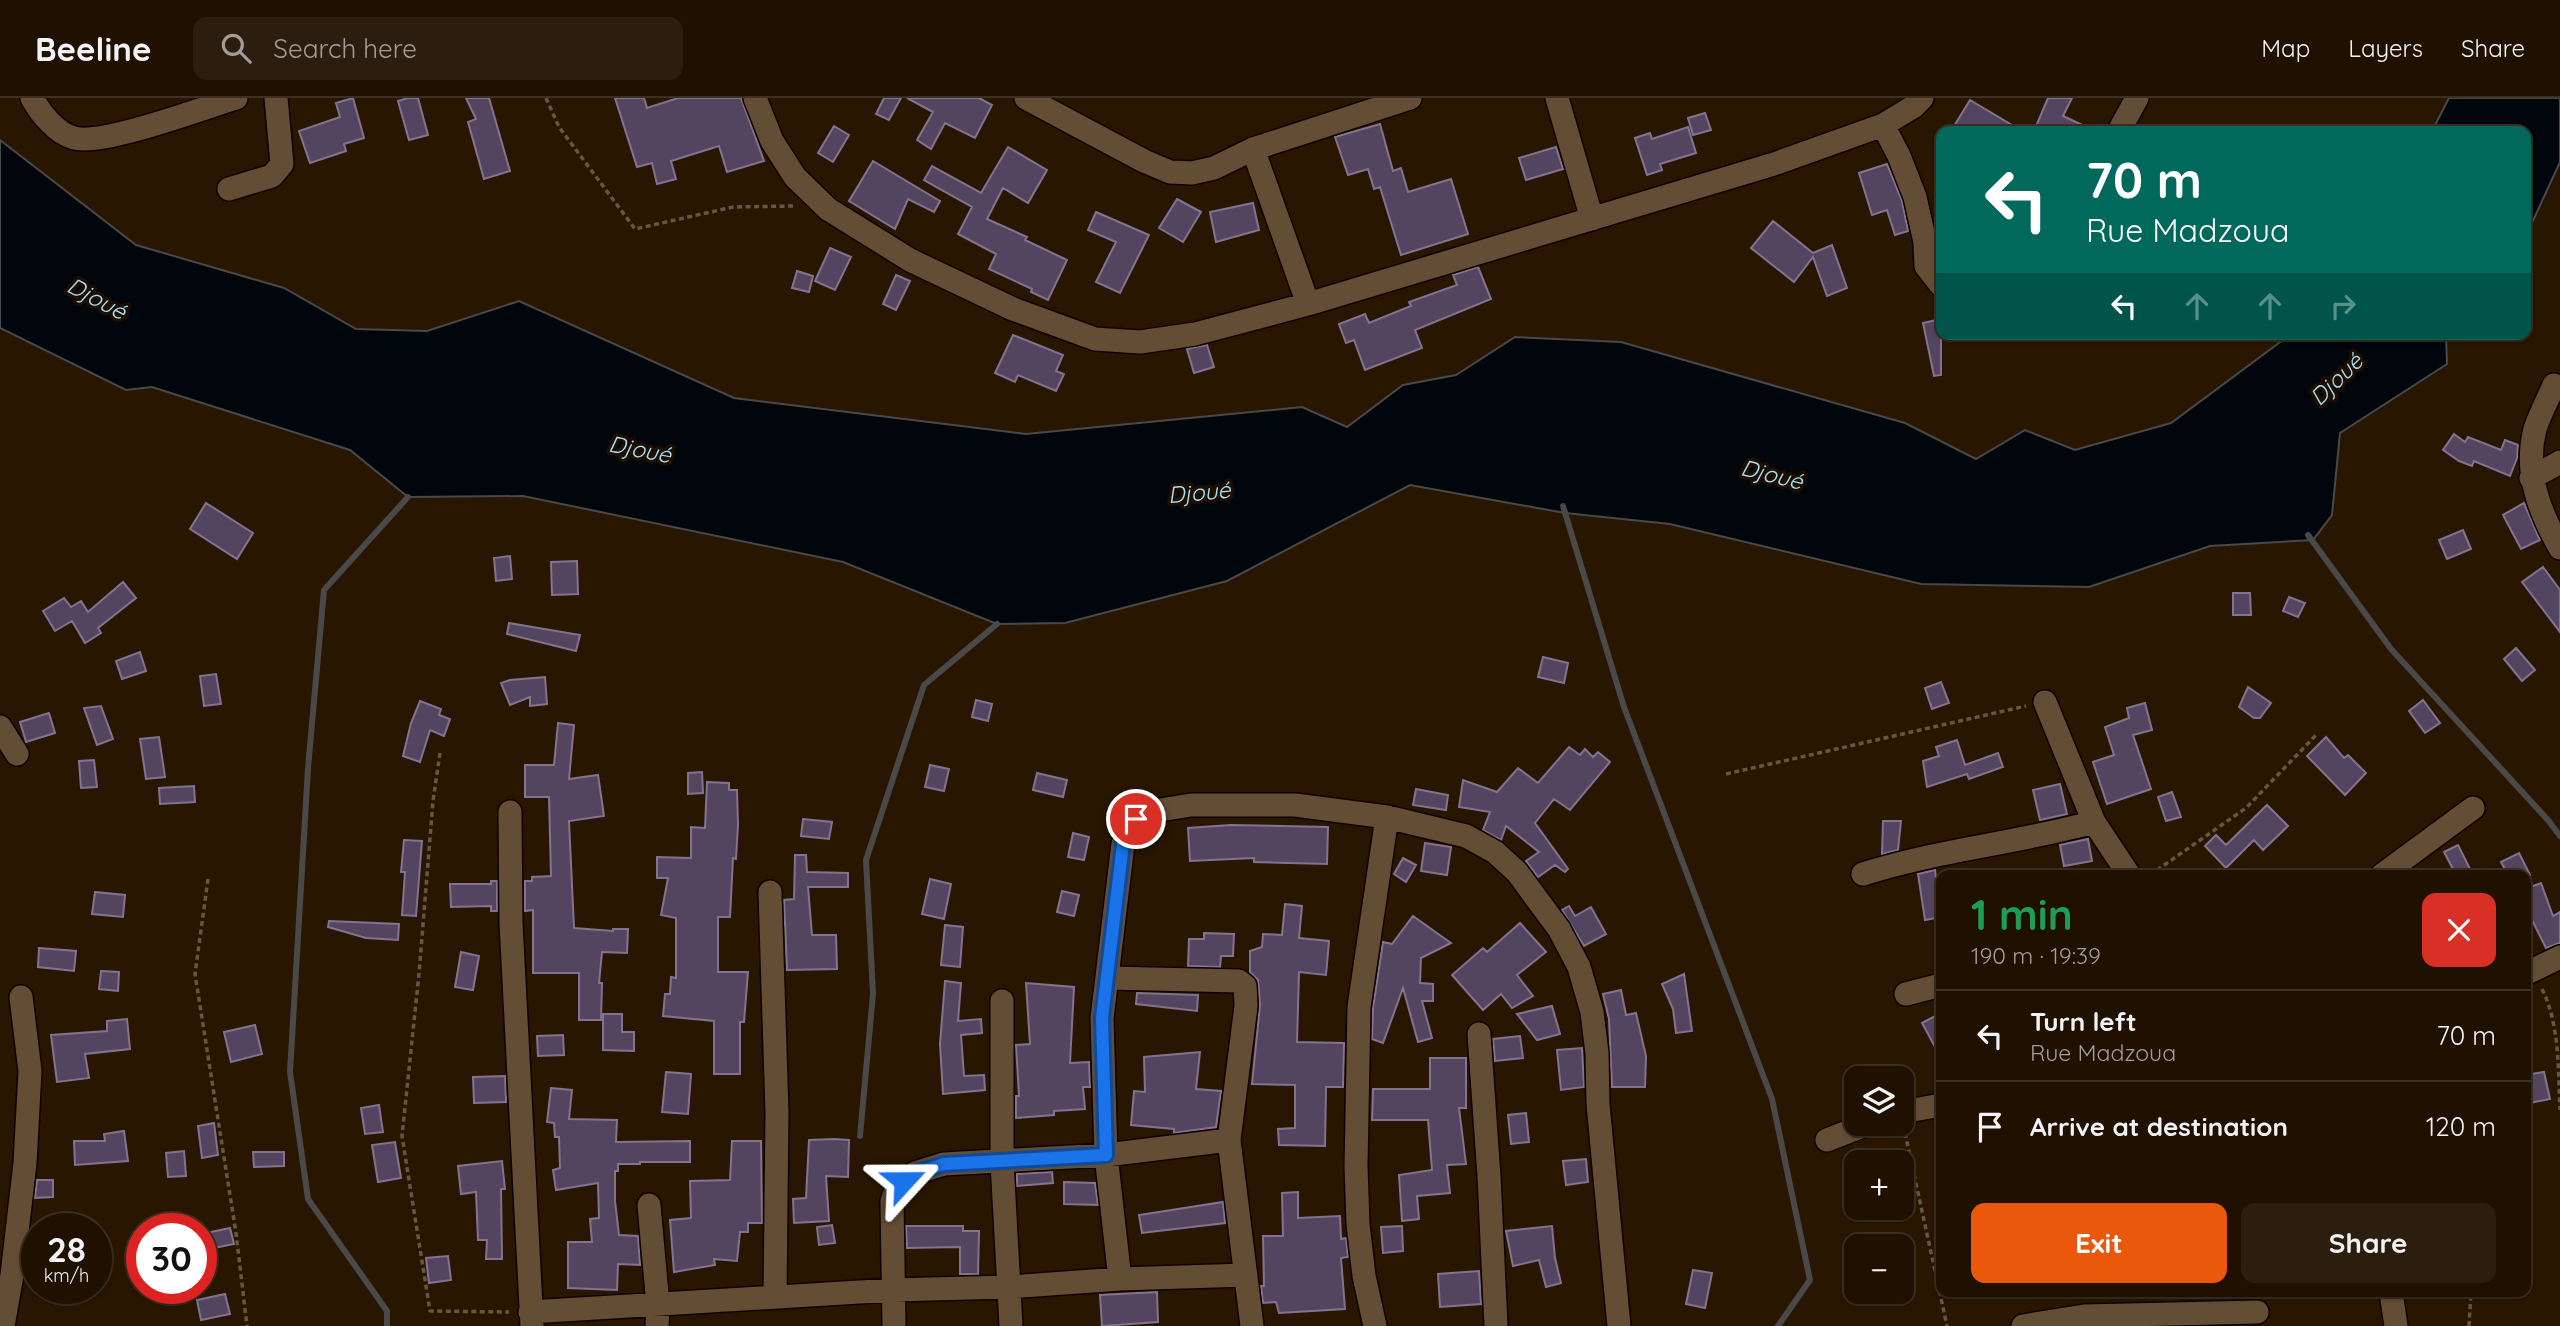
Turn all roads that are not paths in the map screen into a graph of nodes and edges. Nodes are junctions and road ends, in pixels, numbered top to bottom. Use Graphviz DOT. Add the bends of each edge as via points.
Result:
graph roads {
  1 [pos="32,98"];
  2 [pos="236,98"];
  3 [pos="276,98"];
  4 [pos="755,98"];
  5 [pos="1026,98"];
  6 [pos="1410,98"];
  7 [pos="1557,98"];
  8 [pos="1922,98"];
  9 [pos="2137,98"];
  10 [pos="1883,125"];
  11 [pos="2122,126"];
  12 [pos="1253,149"];
  13 [pos="229,189"];
  14 [pos="1592,219"];
  15 [pos="1936,279"];
  16 [pos="1308,304"];
  17 [pos="2554,385"];
  18 [pos="2560,462"];
  19 [pos="2531,478"];
  20 [pos="2560,548"];
  21 [pos="2045,702"];
  22 [pos="0,727"];
  23 [pos="17,754"];
  24 [pos="2473,808"];
  25 [pos="510,811"];
  26 [pos="1387,817"];
  27 [pos="2094,822"];
  28 [pos="2126,870"];
  29 [pos="2389,870"];
  30 [pos="1863,874"];
  31 [pos="770,892"];
  32 [pos="2560,957"];
  33 [pos="2531,971"];
  34 [pos="1108,978"];
  35 [pos="1936,986"];
  36 [pos="1906,994"];
  37 [pos="21,997"];
  38 [pos="1002,1001"];
  39 [pos="1479,1034"];
  40 [pos="1936,1106"];
  41 [pos="1914,1110"];
  42 [pos="1844,1133"];
  43 [pos="1229,1140"];
  44 [pos="1827,1140"];
  45 [pos="1106,1155"];
  46 [pos="1002,1162"];
  47 [pos="649,1205"];
  48 [pos="0,1250"];
  49 [pos="12,1275"];
  50 [pos="1246,1275"];
  51 [pos="1120,1279"];
  52 [pos="1008,1287"];
  53 [pos="892,1290"];
  54 [pos="775,1297"];
  55 [pos="2392,1297"];
  56 [pos="2257,1310"];
  57 [pos="657,1315"];
  58 [pos="531,1319"];
  59 [pos="3,1326"];
  60 [pos="894,1326"];
  61 [pos="1011,1326"];
  62 [pos="1252,1326"];
  63 [pos="1375,1326"];
  64 [pos="1496,1326"];
  65 [pos="1619,1326"];
  66 [pos="2022,1326"];
  67 [pos="2396,1326"];
  1 -- 2 [label="street" via="53,126 75,138 104,139"];
  3 -- 13 [label="street" via="282,164 272,176"];
  4 -- 16 [label="street" via="772,141 795,177 828,209 910,260 1013,309 1094,339 1140,342 1195,334"];
  5 -- 12 [label="street" via="1170,172 1213,168"];
  6 -- 12 [label="street"];
  7 -- 14 [label="street"];
  8 -- 10 [label="street"];
  9 -- 11 [label="street"];
  10 -- 14 [label="street" via="1774,164"];
  10 -- 15 [label="street" via="1915,197 1926,266"];
  12 -- 16 [label="street"];
  14 -- 16 [label="street"];
  17 -- 19 [label="street" via="2536,428"];
  18 -- 19 [label="street"];
  19 -- 20 [label="street"];
  21 -- 27 [label="street"];
  22 -- 23 [label="street"];
  24 -- 29 [label="street"];
  25 -- 58 [label="street" via="510,923"];
  26 -- 34 [label="street" via="1295,804 1191,805 1147,812 1128,829 1123,844"];
  26 -- 63 [label="street" via="1359,1007 1358,1224"];
  26 -- 65 [label="street" via="1466,836 1495,852 1538,897 1579,967 1592,1012 1597,1054"];
  27 -- 28 [label="street"];
  27 -- 30 [label="street" via="1900,862"];
  31 -- 54 [label="street" via="777,1112"];
  32 -- 33 [label="street"];
  34 -- 43 [label="street" via="1239,981 1245,986"];
  34 -- 45 [label="street" via="1102,1018"];
  35 -- 36 [label="street"];
  37 -- 49 [label="street" via="30,1071"];
  38 -- 46 [label="street"];
  39 -- 64 [label="street"];
  40 -- 41 [label="street"];
  42 -- 44 [label="street"];
  43 -- 45 [label="street"];
  43 -- 50 [label="street"];
  45 -- 46 [label="street"];
  45 -- 51 [label="street"];
  46 -- 52 [label="street"];
  46 -- 53 [label="street" via="944,1164 915,1173 896,1190 892,1201"];
  47 -- 57 [label="street"];
  48 -- 49 [label="street"];
  49 -- 59 [label="street"];
  50 -- 51 [label="street"];
  50 -- 62 [label="street"];
  51 -- 52 [label="street"];
  52 -- 53 [label="street"];
  52 -- 61 [label="street"];
  53 -- 54 [label="street"];
  53 -- 60 [label="street"];
  54 -- 57 [label="street"];
  55 -- 67 [label="street"];
  56 -- 66 [label="street" via="2084,1316"];
  57 -- 58 [label="street" via="590,1307"];
}
